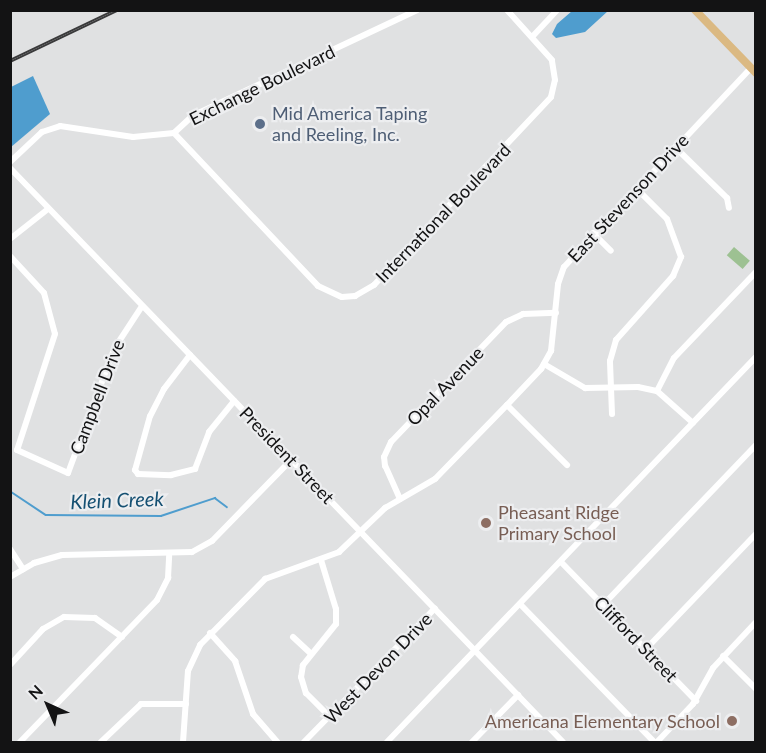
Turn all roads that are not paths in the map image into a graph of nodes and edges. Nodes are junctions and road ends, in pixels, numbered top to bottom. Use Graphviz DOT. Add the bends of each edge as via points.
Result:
graph roads {
  1 [pos="417,10"];
  2 [pos="507,10"];
  3 [pos="557,10"];
  4 [pos="695,10"];
  5 [pos="532,37"];
  6 [pos="753,71"];
  7 [pos="174,133"];
  8 [pos="675,147"];
  9 [pos="10,162"];
  10 [pos="10,168"];
  11 [pos="636,188"];
  12 [pos="729,208"];
  13 [pos="48,209"];
  14 [pos="593,233"];
  15 [pos="10,239"];
  16 [pos="611,252"];
  17 [pos="10,256"];
  18 [pos="756,272"];
  19 [pos="142,306"];
  20 [pos="556,313"];
  21 [pos="190,355"];
  22 [pos="756,357"];
  23 [pos="544,364"];
  24 [pos="612,388"];
  25 [pos="657,391"];
  26 [pos="234,401"];
  27 [pos="507,405"];
  28 [pos="612,414"];
  29 [pos="693,423"];
  30 [pos="756,445"];
  31 [pos="291,460"];
  32 [pos="567,465"];
  33 [pos="400,499"];
  34 [pos="361,531"];
  35 [pos="756,534"];
  36 [pos="10,549"];
  37 [pos="169,556"];
  38 [pos="321,560"];
  39 [pos="561,561"];
  40 [pos="23,569"];
  41 [pos="10,577"];
  42 [pos="520,604"];
  43 [pos="603,605"];
  44 [pos="435,608"];
  45 [pos="756,622"];
  46 [pos="210,633"];
  47 [pos="122,637"];
  48 [pos="293,637"];
  49 [pos="646,649"];
  50 [pos="476,651"];
  51 [pos="311,654"];
  52 [pos="723,656"];
  53 [pos="10,665"];
  54 [pos="756,689"];
  55 [pos="518,695"];
  56 [pos="696,701"];
  57 [pos="186,704"];
  58 [pos="330,717"];
  59 [pos="24,741"];
  60 [pos="560,741"];
  61 [pos="101,742"];
  62 [pos="183,742"];
  63 [pos="277,742"];
  64 [pos="304,742"];
  65 [pos="387,742"];
  66 [pos="472,742"];
  67 [pos="656,742"];
  1 -- 7 [label="street, Exchange Boulevard" via="192,116"];
  2 -- 5 [label="street"];
  3 -- 5 [label="street"];
  4 -- 6 [label="main road"];
  5 -- 7 [label="street, International Boulevard" via="555,68 554,88 548,101 374,285 356,296 339,296 318,286"];
  6 -- 8 [label="street, East Stevenson Drive"];
  7 -- 9 [label="street, Exchange Boulevard" via="132,137 60,126 42,132"];
  8 -- 11 [label="street, East Stevenson Drive"];
  8 -- 12 [label="street" via="727,198"];
  10 -- 13 [label="street, President Street"];
  11 -- 14 [label="street, East Stevenson Drive"];
  11 -- 24 [label="street" via="670,223 681,257 673,276 616,340 610,361"];
  13 -- 15 [label="street"];
  13 -- 19 [label="street, President Street"];
  14 -- 16 [label="street"];
  14 -- 20 [label="street, East Stevenson Drive" via="564,267"];
  17 -- 19 [label="street, Campbell Drive" via="44,293 55,334 17,450 68,473 114,349"];
  18 -- 25 [label="street" via="674,358"];
  19 -- 21 [label="street, President Street"];
  20 -- 23 [label="street, East Stevenson Drive" via="555,338"];
  20 -- 33 [label="street, Opal Avenue" via="523,314 506,322 391,442 384,457 385,466"];
  21 -- 26 [label="street, President Street"];
  21 -- 26 [label="street" via="164,389 150,416 135,470 138,474 171,475 195,469 209,432"];
  22 -- 29 [label="street"];
  23 -- 24 [label="street" via="585,388"];
  23 -- 27 [label="street, East Stevenson Drive"];
  24 -- 25 [label="street"];
  24 -- 28 [label="street"];
  25 -- 29 [label="street"];
  26 -- 31 [label="street, President Street"];
  27 -- 32 [label="street"];
  27 -- 33 [label="street, East Stevenson Drive" via="435,479"];
  29 -- 39 [label="street"];
  30 -- 43 [label="street"];
  31 -- 34 [label="street, President Street"];
  31 -- 37 [label="street" via="212,541 192,552"];
  33 -- 34 [label="street, East Stevenson Drive"];
  34 -- 38 [label="street, East Stevenson Drive" via="339,552"];
  34 -- 44 [label="street, President Street"];
  35 -- 49 [label="street"];
  36 -- 40 [label="street"];
  37 -- 40 [label="street" via="72,554"];
  37 -- 47 [label="street" via="168,578 161,593"];
  38 -- 46 [label="street, East Stevenson Drive" via="264,579"];
  38 -- 51 [label="street" via="337,620 332,632"];
  39 -- 42 [label="street"];
  39 -- 43 [label="street, Clifford Street"];
  40 -- 41 [label="street"];
  42 -- 50 [label="street"];
  42 -- 67 [label="street"];
  43 -- 49 [label="street, Clifford Street"];
  44 -- 50 [label="street, President Street"];
  44 -- 58 [label="street, West Devon Drive"];
  45 -- 52 [label="street"];
  46 -- 57 [label="street, East Stevenson Drive" via="196,651 188,671"];
  46 -- 63 [label="street" via="235,661 253,714"];
  47 -- 53 [label="street" via="95,618 64,617 43,628"];
  47 -- 59 [label="street"];
  48 -- 51 [label="street"];
  49 -- 56 [label="street, Clifford Street"];
  50 -- 55 [label="street, President Street"];
  50 -- 65 [label="street"];
  51 -- 58 [label="street" via="302,668 303,687"];
  52 -- 54 [label="street"];
  52 -- 56 [label="street"];
  55 -- 60 [label="street, President Street"];
  55 -- 66 [label="street"];
  56 -- 67 [label="street"];
  57 -- 61 [label="street" via="141,704"];
  57 -- 62 [label="street, East Stevenson Drive"];
  58 -- 64 [label="street, West Devon Drive"];
}
